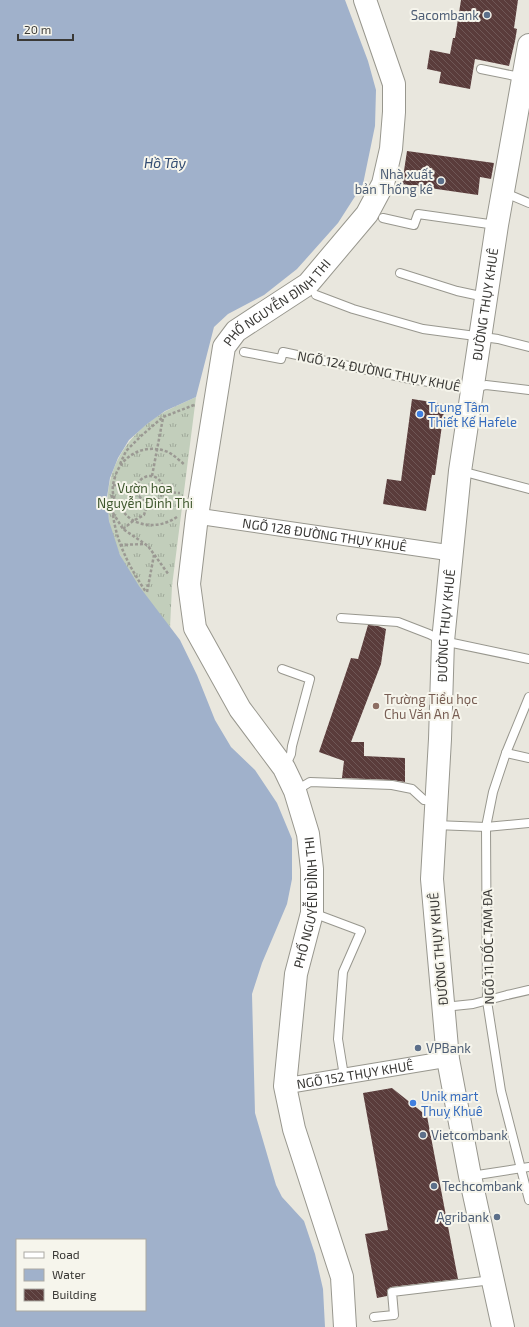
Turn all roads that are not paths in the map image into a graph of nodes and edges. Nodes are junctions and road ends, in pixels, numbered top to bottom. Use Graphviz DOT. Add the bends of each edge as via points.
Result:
graph roads {
  1 [pos="365,0"];
  2 [pos="525,60"];
  3 [pos="482,69"];
  4 [pos="503,192"];
  5 [pos="529,203"];
  6 [pos="384,218"];
  7 [pos="497,225"];
  8 [pos="400,273"];
  9 [pos="316,295"];
  10 [pos="486,297"];
  11 [pos="480,338"];
  12 [pos="529,347"];
  13 [pos="244,352"];
  14 [pos="472,389"];
  15 [pos="529,390"];
  16 [pos="460,471"];
  17 [pos="529,489"];
  18 [pos="188,516"];
  19 [pos="451,553"];
  20 [pos="341,618"];
  21 [pos="443,641"];
  22 [pos="529,658"];
  23 [pos="282,669"];
  24 [pos="529,697"];
  25 [pos="506,753"];
  26 [pos="529,758"];
  27 [pos="284,768"];
  28 [pos="295,791"];
  29 [pos="436,801"];
  30 [pos="529,823"];
  31 [pos="435,825"];
  32 [pos="486,827"];
  33 [pos="312,913"];
  34 [pos="529,990"];
  35 [pos="487,1001"];
  36 [pos="443,1007"];
  37 [pos="448,1059"];
  38 [pos="344,1076"];
  39 [pos="285,1086"];
  40 [pos="525,1167"];
  41 [pos="470,1176"];
  42 [pos="529,1200"];
  43 [pos="492,1279"];
  44 [pos="374,1317"];
  45 [pos="345,1327"];
  46 [pos="503,1327"];
  1 -- 18 [label="street, PHỐ NGUYỄN ĐÌNH THI" via="394,84 390,149 383,184 367,214 308,284 236,332 224,347"];
  2 -- 3 [label="lane"];
  2 -- 4 [label="street, ĐƯỜNG THỤY KHUÊ" via="520,115"];
  4 -- 5 [label="lane"];
  4 -- 7 [label="street, ĐƯỜNG THỤY KHUÊ"];
  6 -- 7 [label="lane" via="414,225 418,214"];
  7 -- 10 [label="street, ĐƯỜNG THỤY KHUÊ"];
  8 -- 10 [label="lane" via="457,291"];
  9 -- 11 [label="lane" via="423,330"];
  10 -- 11 [label="street, ĐƯỜNG THỤY KHUÊ"];
  11 -- 12 [label="lane" via="498,339"];
  11 -- 14 [label="street, ĐƯỜNG THỤY KHUÊ"];
  13 -- 14 [label="lane, NGÕ 124 ĐƯỜNG THỤY KHUÊ" via="281,359 283,352 410,379"];
  14 -- 15 [label="lane" via="486,385"];
  14 -- 16 [label="street, ĐƯỜNG THỤY KHUÊ"];
  16 -- 17 [label="lane"];
  16 -- 19 [label="street, ĐƯỜNG THỤY KHUÊ"];
  18 -- 19 [label="street, NGÕ 128 ĐƯỜNG THỤY KHUÊ"];
  18 -- 27 [label="street, PHỐ NGUYỄN ĐÌNH THI" via="189,584 195,628 240,709"];
  19 -- 21 [label="street, ĐƯỜNG THỤY KHUÊ"];
  20 -- 21 [label="lane" via="398,622"];
  21 -- 22 [label="lane"];
  21 -- 29 [label="street, ĐƯỜNG THỤY KHUÊ"];
  23 -- 27 [label="lane" via="310,679 291,754"];
  24 -- 25 [label="lane, NGÕ 11 DỐC TAM ĐA"];
  25 -- 26 [label="lane"];
  25 -- 32 [label="lane, NGÕ 11 DỐC TAM ĐA" via="493,792"];
  27 -- 28 [label="street, PHỐ NGUYỄN ĐÌNH THI"];
  28 -- 29 [label="lane" via="310,782 392,785 412,789 424,800"];
  28 -- 33 [label="street, PHỐ NGUYỄN ĐÌNH THI" via="308,834 312,869"];
  29 -- 31 [label="street, ĐƯỜNG THỤY KHUÊ"];
  30 -- 32 [label="lane"];
  31 -- 32 [label="lane"];
  31 -- 36 [label="street, ĐƯỜNG THỤY KHUÊ" via="432,879"];
  32 -- 35 [label="lane, NGÕ 11 DỐC TAM ĐA"];
  33 -- 38 [label="lane" via="361,930 343,972 338,1039"];
  33 -- 39 [label="street, PHỐ NGUYỄN ĐÌNH THI" via="296,974"];
  34 -- 35 [label="lane"];
  35 -- 36 [label="lane"];
  35 -- 40 [label="lane, NGÕ 11 DỐC TAM ĐA" via="501,1091"];
  36 -- 37 [label="street, ĐƯỜNG THỤY KHUÊ"];
  37 -- 38 [label="street, NGÕ 152 THỤY KHUÊ"];
  37 -- 41 [label="street, ĐƯỜNG THỤY KHUÊ"];
  38 -- 39 [label="street, NGÕ 152 THỤY KHUÊ"];
  39 -- 45 [label="street, PHỐ NGUYỄN ĐÌNH THI" via="294,1129 342,1277"];
  40 -- 41 [label="lane"];
  40 -- 42 [label="lane, NGÕ 11 DỐC TAM ĐA"];
  41 -- 43 [label="street, ĐƯỜNG THỤY KHUÊ"];
  43 -- 44 [label="lane" via="392,1292 394,1315"];
  43 -- 46 [label="street, ĐƯỜNG THỤY KHUÊ"];
}
